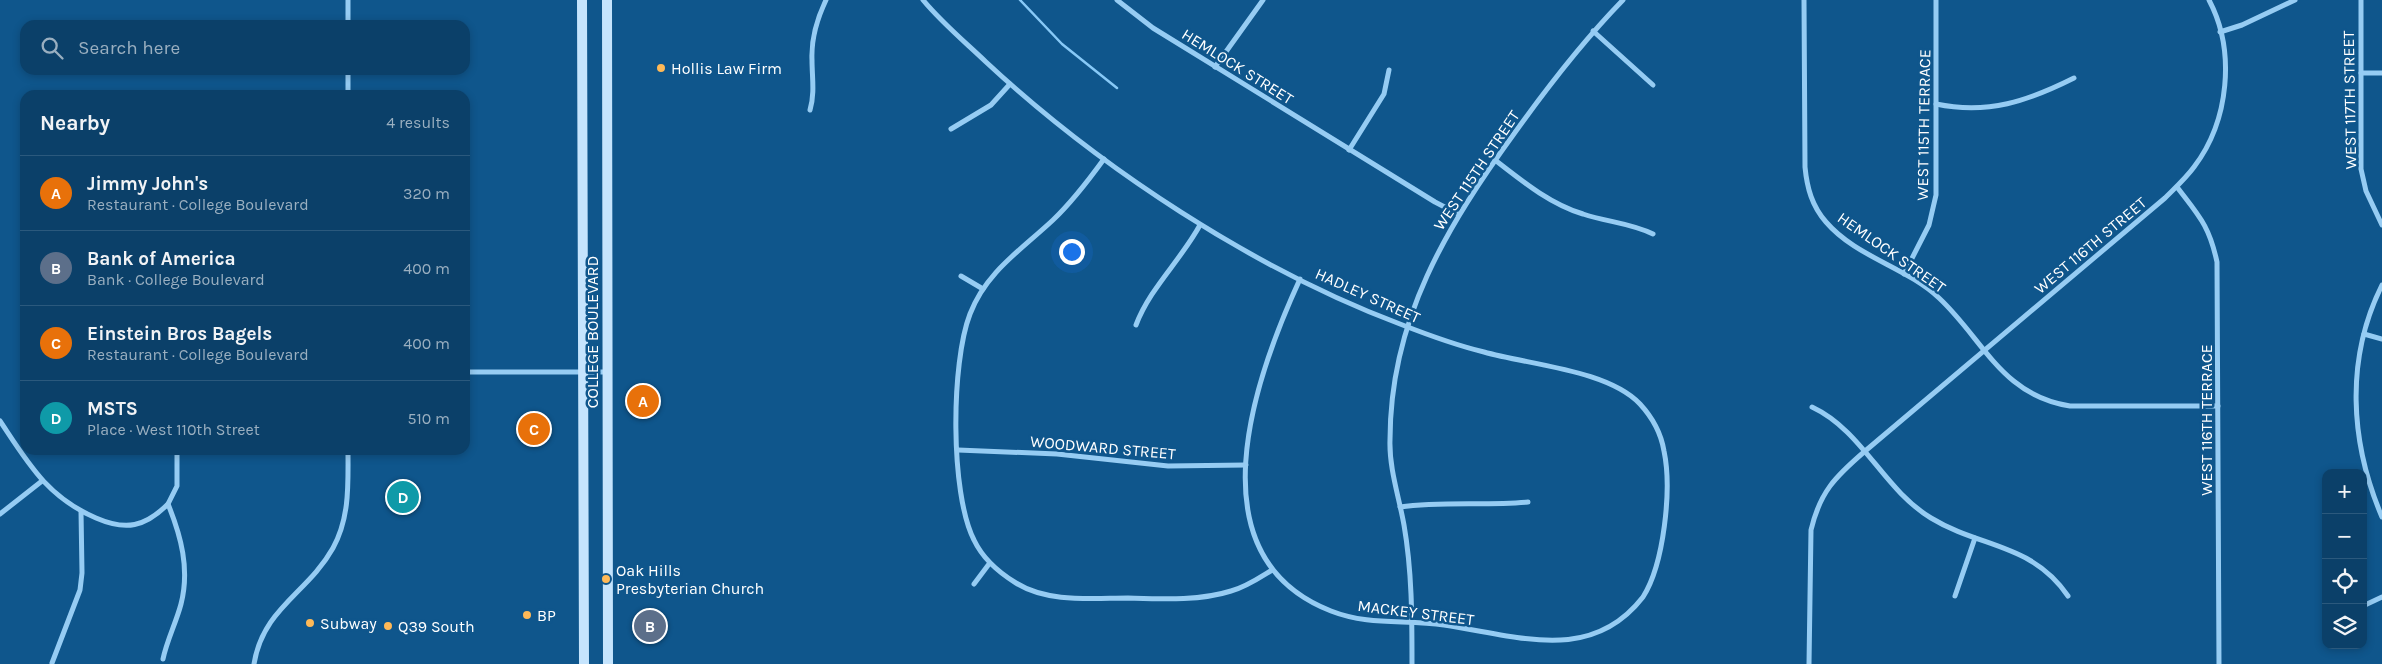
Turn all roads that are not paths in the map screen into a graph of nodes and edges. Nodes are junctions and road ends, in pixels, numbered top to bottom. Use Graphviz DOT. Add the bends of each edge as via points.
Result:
graph roads {
  1 [pos="348,0"];
  2 [pos="582,0"];
  3 [pos="607,0"];
  4 [pos="826,0"];
  5 [pos="923,0"];
  6 [pos="1117,0"];
  7 [pos="1263,0"];
  8 [pos="1623,0"];
  9 [pos="1804,0"];
  10 [pos="1936,0"];
  11 [pos="2208,0"];
  12 [pos="2295,0"];
  13 [pos="2361,0"];
  14 [pos="348,20"];
  15 [pos="1593,31"];
  16 [pos="2220,32"];
  17 [pos="1215,66"];
  18 [pos="1389,70"];
  19 [pos="2361,73"];
  20 [pos="2382,73"];
  21 [pos="348,75"];
  22 [pos="2074,78"];
  23 [pos="1010,84"];
  24 [pos="1653,85"];
  25 [pos="348,90"];
  26 [pos="1936,104"];
  27 [pos="810,110"];
  28 [pos="951,129"];
  29 [pos="1349,150"];
  30 [pos="1104,158"];
  31 [pos="1495,160"];
  32 [pos="2177,186"];
  33 [pos="1458,214"];
  34 [pos="1200,225"];
  35 [pos="2382,225"];
  36 [pos="1654,234"];
  37 [pos="1904,274"];
  38 [pos="961,276"];
  39 [pos="1300,279"];
  40 [pos="2382,285"];
  41 [pos="983,289"];
  42 [pos="1136,325"];
  43 [pos="1408,327"];
  44 [pos="2364,334"];
  45 [pos="2382,339"];
  46 [pos="1984,350"];
  47 [pos="470,372"];
  48 [pos="583,372"];
  49 [pos="606,372"];
  50 [pos="2218,406"];
  51 [pos="1812,407"];
  52 [pos="0,421"];
  53 [pos="20,450"];
  54 [pos="958,450"];
  55 [pos="1864,452"];
  56 [pos="24,455"];
  57 [pos="178,455"];
  58 [pos="348,455"];
  59 [pos="1246,465"];
  60 [pos="42,481"];
  61 [pos="1528,502"];
  62 [pos="168,504"];
  63 [pos="1400,507"];
  64 [pos="80,511"];
  65 [pos="0,514"];
  66 [pos="2382,516"];
  67 [pos="1975,538"];
  68 [pos="990,564"];
  69 [pos="1272,570"];
  70 [pos="974,584"];
  71 [pos="1955,596"];
  72 [pos="2068,596"];
  73 [pos="2382,597"];
  74 [pos="2367,604"];
  75 [pos="1412,623"];
  76 [pos="1592,641"];
  77 [pos="1530,646"];
  78 [pos="163,659"];
  79 [pos="52,663"];
  80 [pos="254,664"];
  81 [pos="584,664"];
  82 [pos="608,664"];
  83 [pos="1412,664"];
  84 [pos="1809,664"];
  85 [pos="2219,664"];
  1 -- 14 [label="street"];
  2 -- 48 [label="main road, COLLEGE BOULEVARD"];
  3 -- 49 [label="main road, COLLEGE BOULEVARD"];
  4 -- 27 [label="street" via="813,39 814,85"];
  5 -- 23 [label="street, HADLEY STREET"];
  6 -- 17 [label="street, HEMLOCK STREET" via="1153,28"];
  7 -- 17 [label="street"];
  8 -- 15 [label="street, WEST 115TH STREET"];
  9 -- 37 [label="street, HEMLOCK STREET" via="1805,167 1810,194 1816,209 1839,234"];
  10 -- 26 [label="street, WEST 115TH TERRACE"];
  11 -- 16 [label="street, WEST 116TH STREET"];
  12 -- 16 [label="street"];
  13 -- 19 [label="street, WEST 117TH STREET"];
  15 -- 24 [label="street"];
  15 -- 31 [label="street, WEST 115TH STREET"];
  16 -- 32 [label="street, WEST 116TH STREET" via="2226,66 2222,105 2213,136 2202,156"];
  17 -- 29 [label="street, HEMLOCK STREET"];
  18 -- 29 [label="street" via="1384,94"];
  19 -- 20 [label="street"];
  19 -- 35 [label="street, WEST 117TH STREET" via="2362,169 2366,190"];
  21 -- 25 [label="street"];
  22 -- 26 [label="street" via="2018,102 1988,108 1959,109"];
  23 -- 28 [label="street" via="991,105"];
  23 -- 30 [label="street, HADLEY STREET"];
  26 -- 37 [label="street, WEST 115TH TERRACE" via="1933,214"];
  29 -- 33 [label="street, HEMLOCK STREET"];
  30 -- 34 [label="street, HADLEY STREET"];
  30 -- 41 [label="street" via="1074,199 1003,262"];
  31 -- 33 [label="street, WEST 115TH STREET"];
  31 -- 36 [label="street" via="1559,205"];
  32 -- 46 [label="street, WEST 116TH STREET"];
  32 -- 50 [label="street, WEST 116TH TERRACE" via="2206,225 2217,262"];
  33 -- 43 [label="street, WEST 115TH STREET" via="1426,277"];
  34 -- 39 [label="street, HADLEY STREET"];
  34 -- 42 [label="street" via="1177,263 1148,299"];
  37 -- 46 [label="street, HEMLOCK STREET" via="1939,298"];
  38 -- 41 [label="street"];
  39 -- 43 [label="street, HADLEY STREET"];
  39 -- 59 [label="street, MACKEY STREET" via="1276,331 1256,397"];
  40 -- 44 [label="street" via="2373,302"];
  41 -- 54 [label="street" via="970,312 961,349 957,397"];
  43 -- 63 [label="street, WEST 115TH STREET" via="1390,414 1391,458"];
  43 -- 76 [label="street, HADLEY STREET" via="1483,352 1600,379 1631,395 1653,421 1664,447 1666,467 1664,521 1656,568 1644,597 1625,620"];
  44 -- 45 [label="street"];
  44 -- 66 [label="street" via="2355,404 2368,479"];
  46 -- 50 [label="street, HEMLOCK STREET" via="2023,390 2056,404"];
  46 -- 55 [label="street, WEST 116TH STREET"];
  47 -- 48 [label="street"];
  48 -- 49 [label="street"];
  48 -- 81 [label="main road, COLLEGE BOULEVARD"];
  49 -- 82 [label="main road, COLLEGE BOULEVARD"];
  50 -- 85 [label="street, WEST 116TH TERRACE"];
  51 -- 55 [label="street" via="1848,431"];
  52 -- 53 [label="street"];
  54 -- 59 [label="street, WOODWARD STREET" via="1057,454 1168,466"];
  54 -- 68 [label="street" via="963,508 968,527"];
  55 -- 67 [label="street" via="1914,506 1948,528"];
  55 -- 84 [label="street, WEST 116TH STREET" via="1831,482 1815,514 1810,549"];
  56 -- 60 [label="street"];
  57 -- 62 [label="street" via="177,486"];
  58 -- 80 [label="street" via="347,505 337,539 321,566 268,623"];
  59 -- 69 [label="street, MACKEY STREET" via="1250,520 1255,540"];
  60 -- 64 [label="street"];
  60 -- 65 [label="street"];
  61 -- 63 [label="street" via="1502,505 1439,502"];
  62 -- 64 [label="street" via="155,516 134,525 109,524"];
  62 -- 78 [label="street" via="183,546 184,581 181,602"];
  63 -- 75 [label="street, WEST 115TH STREET" via="1410,571"];
  64 -- 79 [label="street" via="80,590"];
  67 -- 71 [label="street"];
  67 -- 72 [label="street" via="2041,566"];
  68 -- 69 [label="street" via="1016,584 1047,595 1138,599 1222,594"];
  68 -- 70 [label="street"];
  69 -- 75 [label="street, MACKEY STREET" via="1296,592 1334,612 1368,621"];
  73 -- 74 [label="street"];
  75 -- 77 [label="street, MACKEY STREET" via="1447,626"];
  75 -- 83 [label="street, WEST 115TH STREET"];
}
